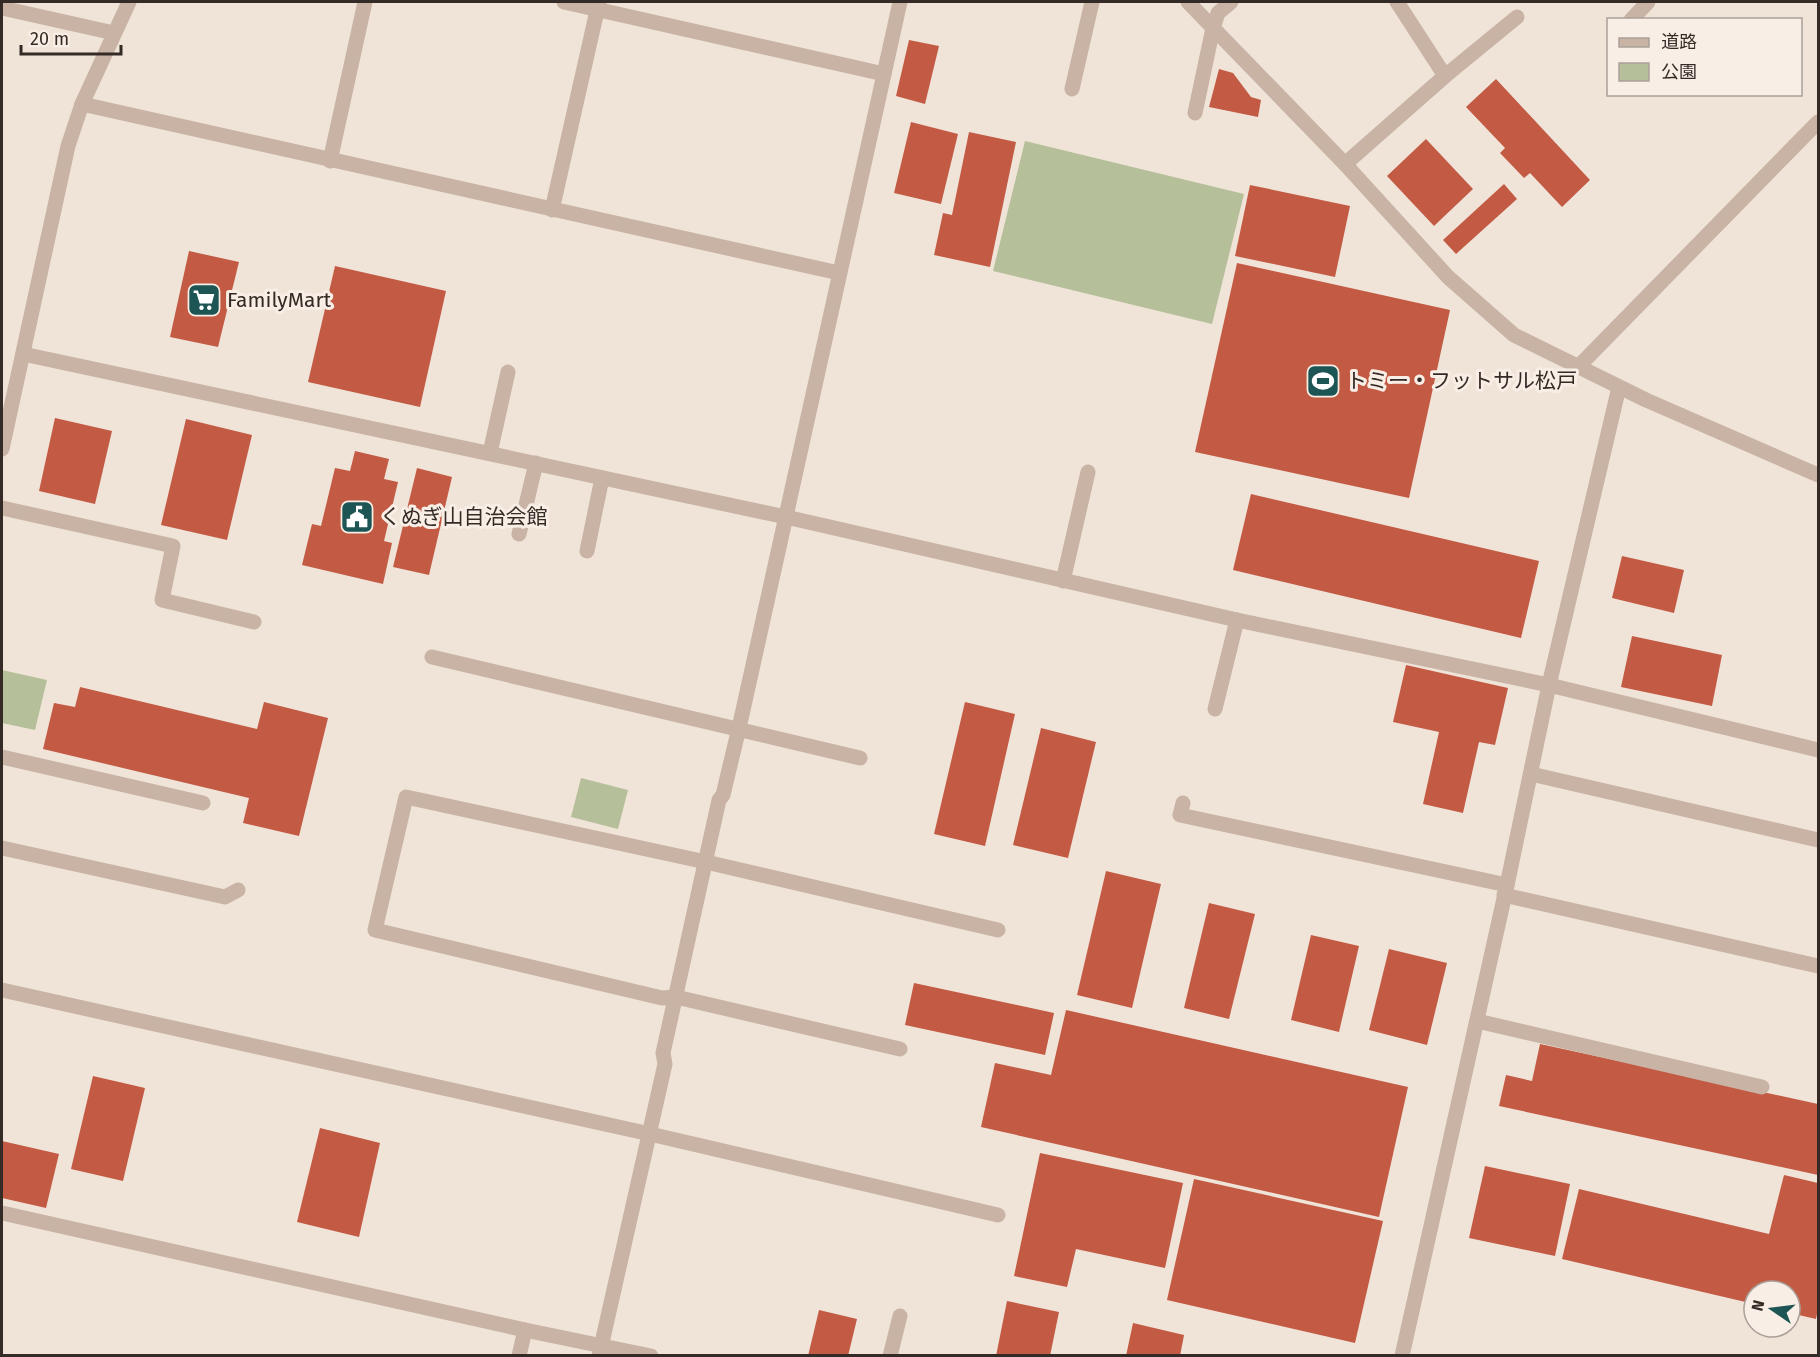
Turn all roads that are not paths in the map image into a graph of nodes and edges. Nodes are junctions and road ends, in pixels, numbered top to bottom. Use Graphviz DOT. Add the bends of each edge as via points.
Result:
graph roads {
  1 [pos="129,2"];
  2 [pos="365,2"];
  3 [pos="564,2"];
  4 [pos="900,2"];
  5 [pos="1092,2"];
  6 [pos="1188,2"];
  7 [pos="1231,2"];
  8 [pos="1397,2"];
  9 [pos="1648,2"];
  10 [pos="598,5"];
  11 [pos="2,8"];
  12 [pos="1516,17"];
  13 [pos="1633,18"];
  14 [pos="1213,28"];
  15 [pos="114,33"];
  16 [pos="884,74"];
  17 [pos="1444,76"];
  18 [pos="1072,89"];
  19 [pos="81,104"];
  20 [pos="1195,113"];
  21 [pos="1818,122"];
  22 [pos="330,161"];
  23 [pos="1345,164"];
  24 [pos="552,210"];
  25 [pos="839,273"];
  26 [pos="23,354"];
  27 [pos="1578,367"];
  28 [pos="508,372"];
  29 [pos="1618,387"];
  30 [pos="2,449"];
  31 [pos="490,453"];
  32 [pos="536,463"];
  33 [pos="1088,472"];
  34 [pos="1818,475"];
  35 [pos="602,478"];
  36 [pos="2,508"];
  37 [pos="786,517"];
  38 [pos="519,534"];
  39 [pos="587,551"];
  40 [pos="1063,581"];
  41 [pos="1237,620"];
  42 [pos="254,622"];
  43 [pos="432,657"];
  44 [pos="1549,686"];
  45 [pos="1215,709"];
  46 [pos="739,728"];
  47 [pos="1818,750"];
  48 [pos="2,757"];
  49 [pos="860,758"];
  50 [pos="1531,774"];
  51 [pos="203,803"];
  52 [pos="1183,803"];
  53 [pos="1818,840"];
  54 [pos="2,848"];
  55 [pos="706,862"];
  56 [pos="238,890"];
  57 [pos="1506,890"];
  58 [pos="998,930"];
  59 [pos="1818,966"];
  60 [pos="2,990"];
  61 [pos="676,997"];
  62 [pos="1477,1021"];
  63 [pos="900,1049"];
  64 [pos="1762,1087"];
  65 [pos="650,1134"];
  66 [pos="2,1213"];
  67 [pos="998,1215"];
  68 [pos="900,1316"];
  69 [pos="525,1330"];
  70 [pos="600,1350"];
  71 [pos="519,1356"];
  72 [pos="651,1356"];
  73 [pos="890,1356"];
  74 [pos="1402,1356"];
  1 -- 15 [label="street"];
  2 -- 22 [label="street"];
  3 -- 10 [label="street"];
  4 -- 16 [label="street"];
  5 -- 18 [label="street"];
  6 -- 14 [label="street"];
  7 -- 14 [label="street" via="1218,13"];
  8 -- 17 [label="street"];
  9 -- 13 [label="street"];
  10 -- 16 [label="street"];
  10 -- 24 [label="street"];
  11 -- 15 [label="street"];
  12 -- 17 [label="street"];
  14 -- 20 [label="street"];
  14 -- 23 [label="street"];
  15 -- 19 [label="street"];
  16 -- 25 [label="street"];
  17 -- 23 [label="street"];
  19 -- 22 [label="street"];
  19 -- 26 [label="street" via="68,146"];
  21 -- 27 [label="street"];
  22 -- 24 [label="street"];
  23 -- 27 [label="street" via="1448,277 1514,336"];
  24 -- 25 [label="street"];
  25 -- 37 [label="street"];
  26 -- 30 [label="street"];
  26 -- 31 [label="street"];
  27 -- 29 [label="street"];
  28 -- 31 [label="street"];
  29 -- 34 [label="street"];
  29 -- 44 [label="street"];
  31 -- 32 [label="street"];
  32 -- 35 [label="street"];
  32 -- 38 [label="street"];
  33 -- 40 [label="street"];
  35 -- 37 [label="street"];
  35 -- 39 [label="street"];
  36 -- 42 [label="street" via="173,546 162,600"];
  37 -- 40 [label="street"];
  37 -- 46 [label="street"];
  40 -- 41 [label="street"];
  41 -- 44 [label="street"];
  41 -- 45 [label="street"];
  43 -- 46 [label="street"];
  44 -- 47 [label="street"];
  44 -- 50 [label="street"];
  46 -- 49 [label="street"];
  46 -- 55 [label="street"];
  48 -- 51 [label="street"];
  50 -- 53 [label="street"];
  50 -- 57 [label="street"];
  52 -- 57 [label="street" via="1180,814"];
  54 -- 56 [label="street" via="225,897"];
  55 -- 58 [label="street"];
  55 -- 61 [label="street"];
  55 -- 61 [label="street" via="406,796 375,930 662,998"];
  57 -- 59 [label="street"];
  57 -- 62 [label="street"];
  60 -- 65 [label="street"];
  61 -- 63 [label="street"];
  61 -- 65 [label="street"];
  62 -- 64 [label="street"];
  62 -- 74 [label="street"];
  65 -- 67 [label="street"];
  65 -- 70 [label="street"];
  66 -- 69 [label="street"];
  68 -- 73 [label="street"];
  69 -- 70 [label="street"];
  69 -- 71 [label="street"];
  70 -- 72 [label="street"];
}
